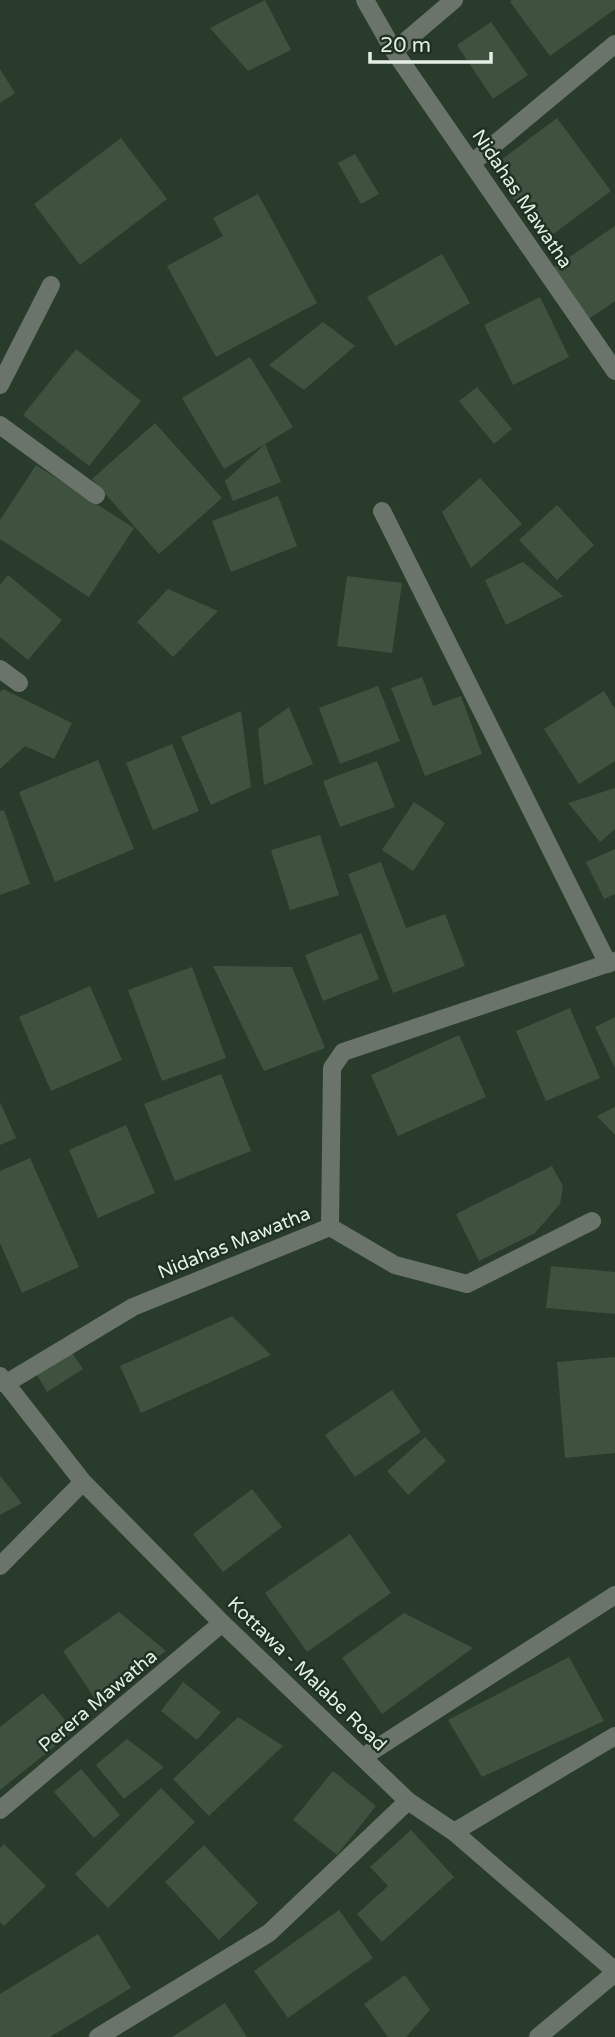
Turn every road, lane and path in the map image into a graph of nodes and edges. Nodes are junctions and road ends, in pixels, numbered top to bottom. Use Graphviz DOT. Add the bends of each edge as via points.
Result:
graph roads {
  1 [pos="365,0"];
  2 [pos="454,0"];
  3 [pos="615,44"];
  4 [pos="394,51"];
  5 [pos="472,163"];
  6 [pos="51,285"];
  7 [pos="615,371"];
  8 [pos="0,385"];
  9 [pos="0,425"];
  10 [pos="96,495"];
  11 [pos="382,511"];
  12 [pos="0,669"];
  13 [pos="19,683"];
  14 [pos="612,962"];
  15 [pos="592,1221"];
  16 [pos="330,1227"];
  17 [pos="2,1380"];
  18 [pos="83,1482"];
  19 [pos="0,1566"];
  20 [pos="615,1595"];
  21 [pos="222,1623"];
  22 [pos="615,1736"];
  23 [pos="363,1757"];
  24 [pos="408,1801"];
  25 [pos="0,1810"];
  26 [pos="454,1832"];
  27 [pos="615,1972"];
  28 [pos="98,2037"];
  29 [pos="538,2037"];
  1 -- 4 [label="street, Nidahas Mawatha"];
  2 -- 4 [label="street"];
  3 -- 5 [label="street"];
  4 -- 5 [label="street, Nidahas Mawatha"];
  5 -- 7 [label="street, Nidahas Mawatha"];
  6 -- 8 [label="street"];
  9 -- 10 [label="street"];
  11 -- 14 [label="street"];
  12 -- 13 [label="street"];
  14 -- 16 [label="street, Nidahas Mawatha" via="343,1052 332,1068"];
  15 -- 16 [label="street" via="467,1284 395,1265"];
  16 -- 17 [label="street, Nidahas Mawatha" via="132,1307"];
  17 -- 18 [label="street, Kottawa - Malabe Road"];
  18 -- 19 [label="street"];
  18 -- 21 [label="street, Kottawa - Malabe Road"];
  20 -- 23 [label="street"];
  21 -- 23 [label="street, Kottawa - Malabe Road"];
  21 -- 25 [label="street, Perera Mawatha"];
  22 -- 26 [label="street"];
  23 -- 24 [label="street, Kottawa - Malabe Road"];
  24 -- 26 [label="street, Kottawa - Malabe Road"];
  24 -- 28 [label="street" via="270,1933"];
  26 -- 27 [label="street, Kottawa - Malabe Road"];
  27 -- 29 [label="street"];
}
